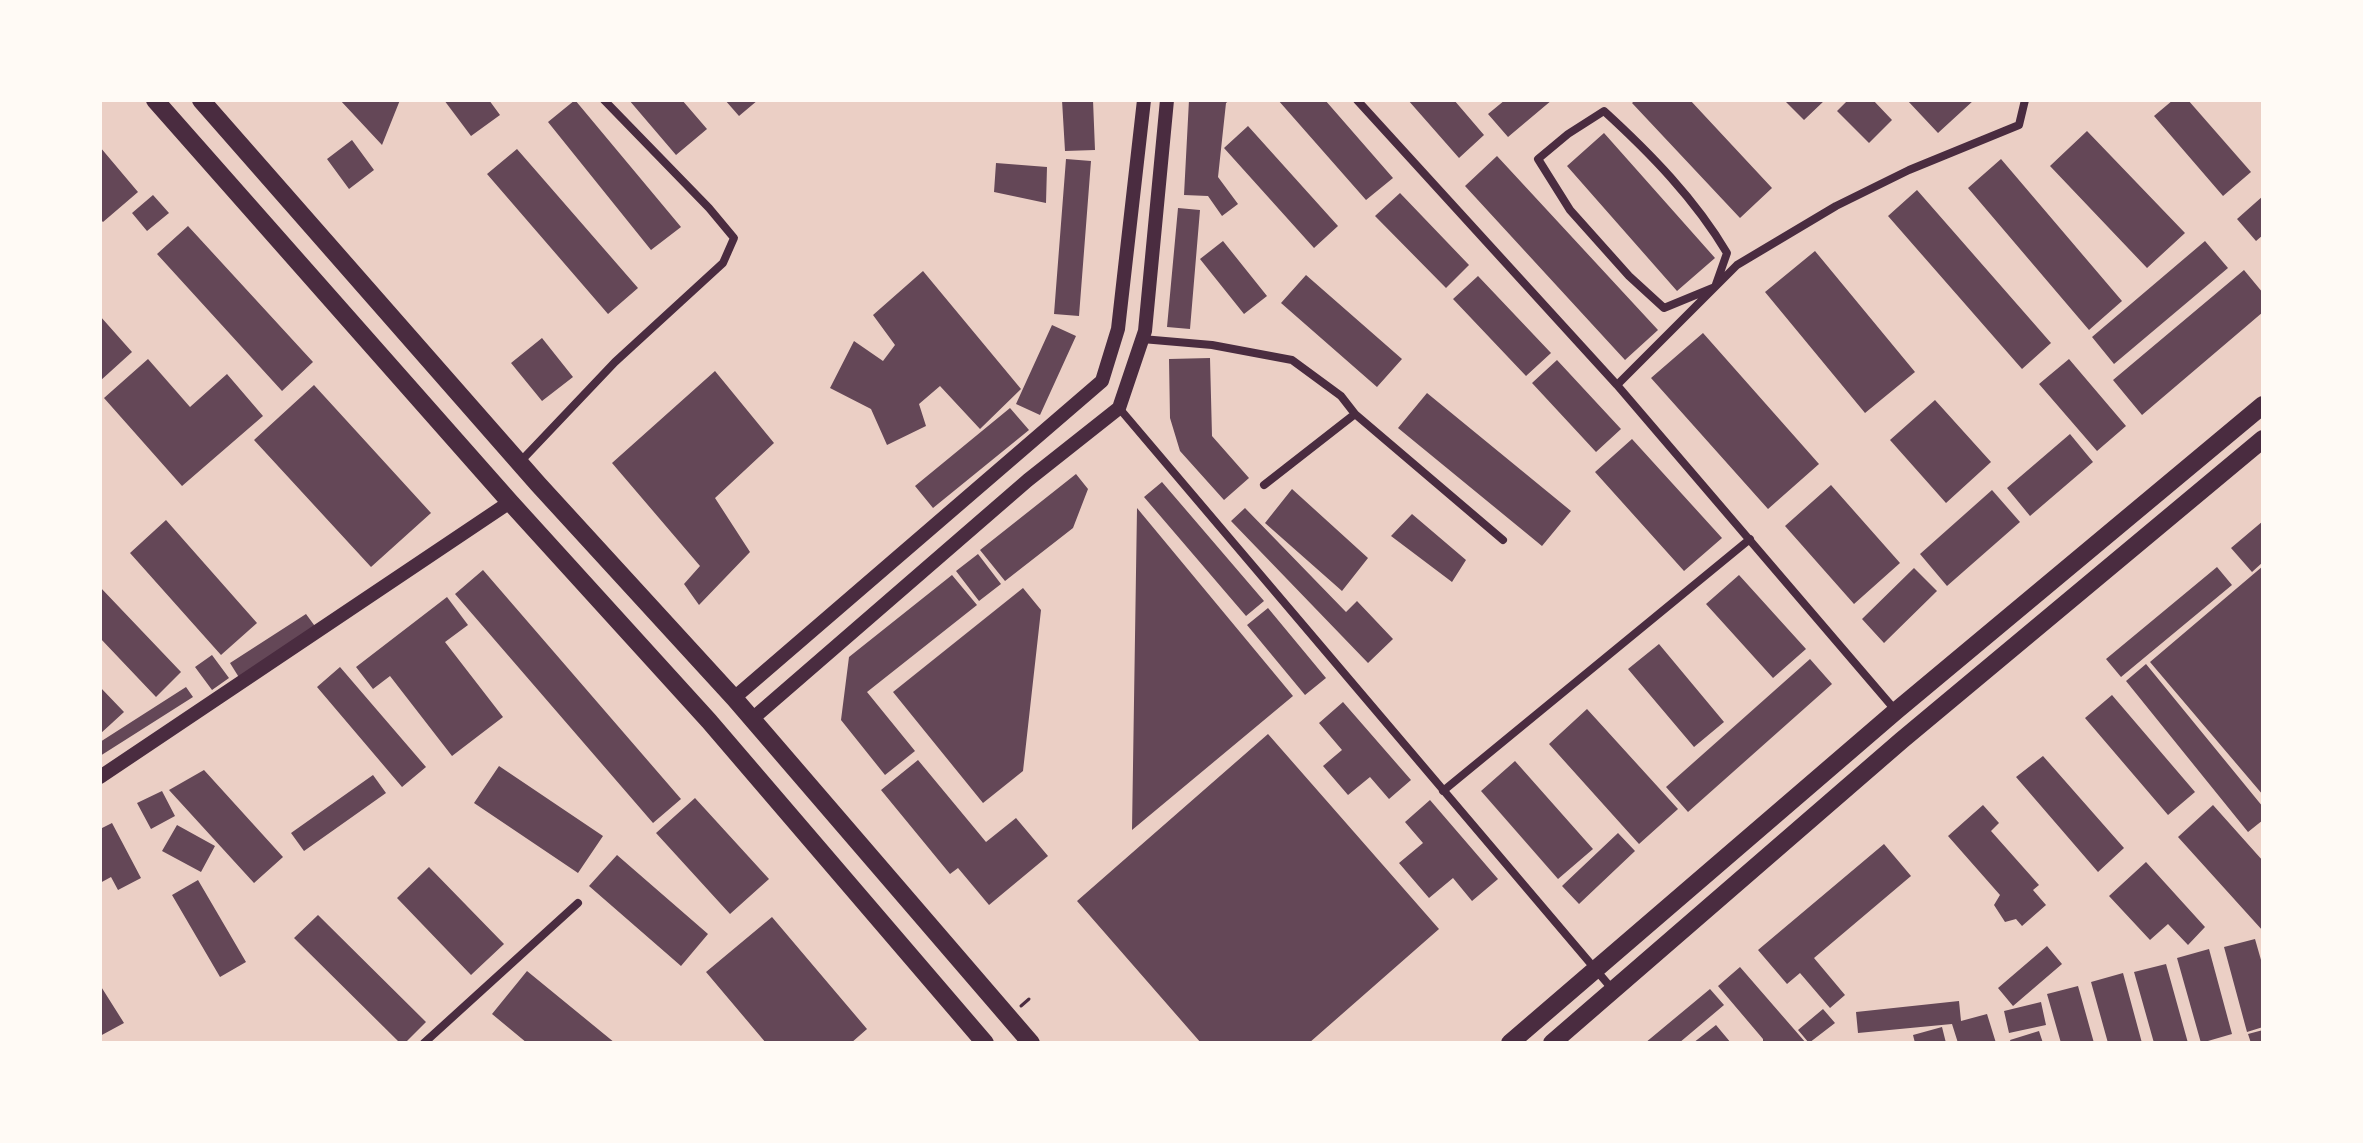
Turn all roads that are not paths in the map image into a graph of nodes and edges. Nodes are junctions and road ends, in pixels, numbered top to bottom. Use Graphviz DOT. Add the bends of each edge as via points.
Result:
graph roads {
  1 [pos="155,100"];
  2 [pos="201,100"];
  3 [pos="604,100"];
  4 [pos="1144,100"];
  5 [pos="1167,100"];
  6 [pos="1357,100"];
  7 [pos="2025,100"];
  8 [pos="1715,287"];
  9 [pos="1142,339"];
  10 [pos="1617,385"];
  11 [pos="2263,405"];
  12 [pos="1119,408"];
  13 [pos="1355,414"];
  14 [pos="2263,439"];
  15 [pos="519,462"];
  16 [pos="1264,485"];
  17 [pos="510,502"];
  18 [pos="1750,539"];
  19 [pos="1503,540"];
  20 [pos="734,698"];
  21 [pos="1896,711"];
  22 [pos="751,720"];
  23 [pos="100,777"];
  24 [pos="1443,791"];
  25 [pos="578,903"];
  26 [pos="1596,969"];
  27 [pos="1613,990"];
  28 [pos="424,1043"];
  29 [pos="985,1043"];
  30 [pos="1031,1043"];
  31 [pos="1510,1043"];
  32 [pos="1552,1043"];
  1 -- 17 [label="main road"];
  2 -- 15 [label="main road"];
  3 -- 15 [label="street" via="734,238 723,263 615,362"];
  4 -- 20 [label="street" via="1118,329 1102,381"];
  5 -- 9 [label="street"];
  6 -- 10 [label="street"];
  7 -- 8 [label="street" via="2019,125 1836,206 1737,265"];
  8 -- 8 [label="street" via="1727,253 1710,224 1604,111 1538,159 1570,210 1664,308"];
  8 -- 10 [label="street"];
  9 -- 12 [label="street"];
  9 -- 13 [label="street" via="1292,360 1341,396"];
  10 -- 18 [label="street"];
  11 -- 21 [label="main road"];
  12 -- 22 [label="street"];
  12 -- 24 [label="street"];
  13 -- 16 [label="street"];
  13 -- 19 [label="street"];
  14 -- 27 [label="main road"];
  15 -- 20 [label="main road"];
  17 -- 23 [label="street"];
  17 -- 29 [label="main road" via="709,721"];
  18 -- 21 [label="street"];
  18 -- 24 [label="street"];
  20 -- 22 [label="main road"];
  21 -- 26 [label="main road"];
  22 -- 30 [label="main road"];
  24 -- 26 [label="street"];
  25 -- 28 [label="street"];
  26 -- 27 [label="street"];
  26 -- 31 [label="main road"];
  27 -- 32 [label="main road"];
}
